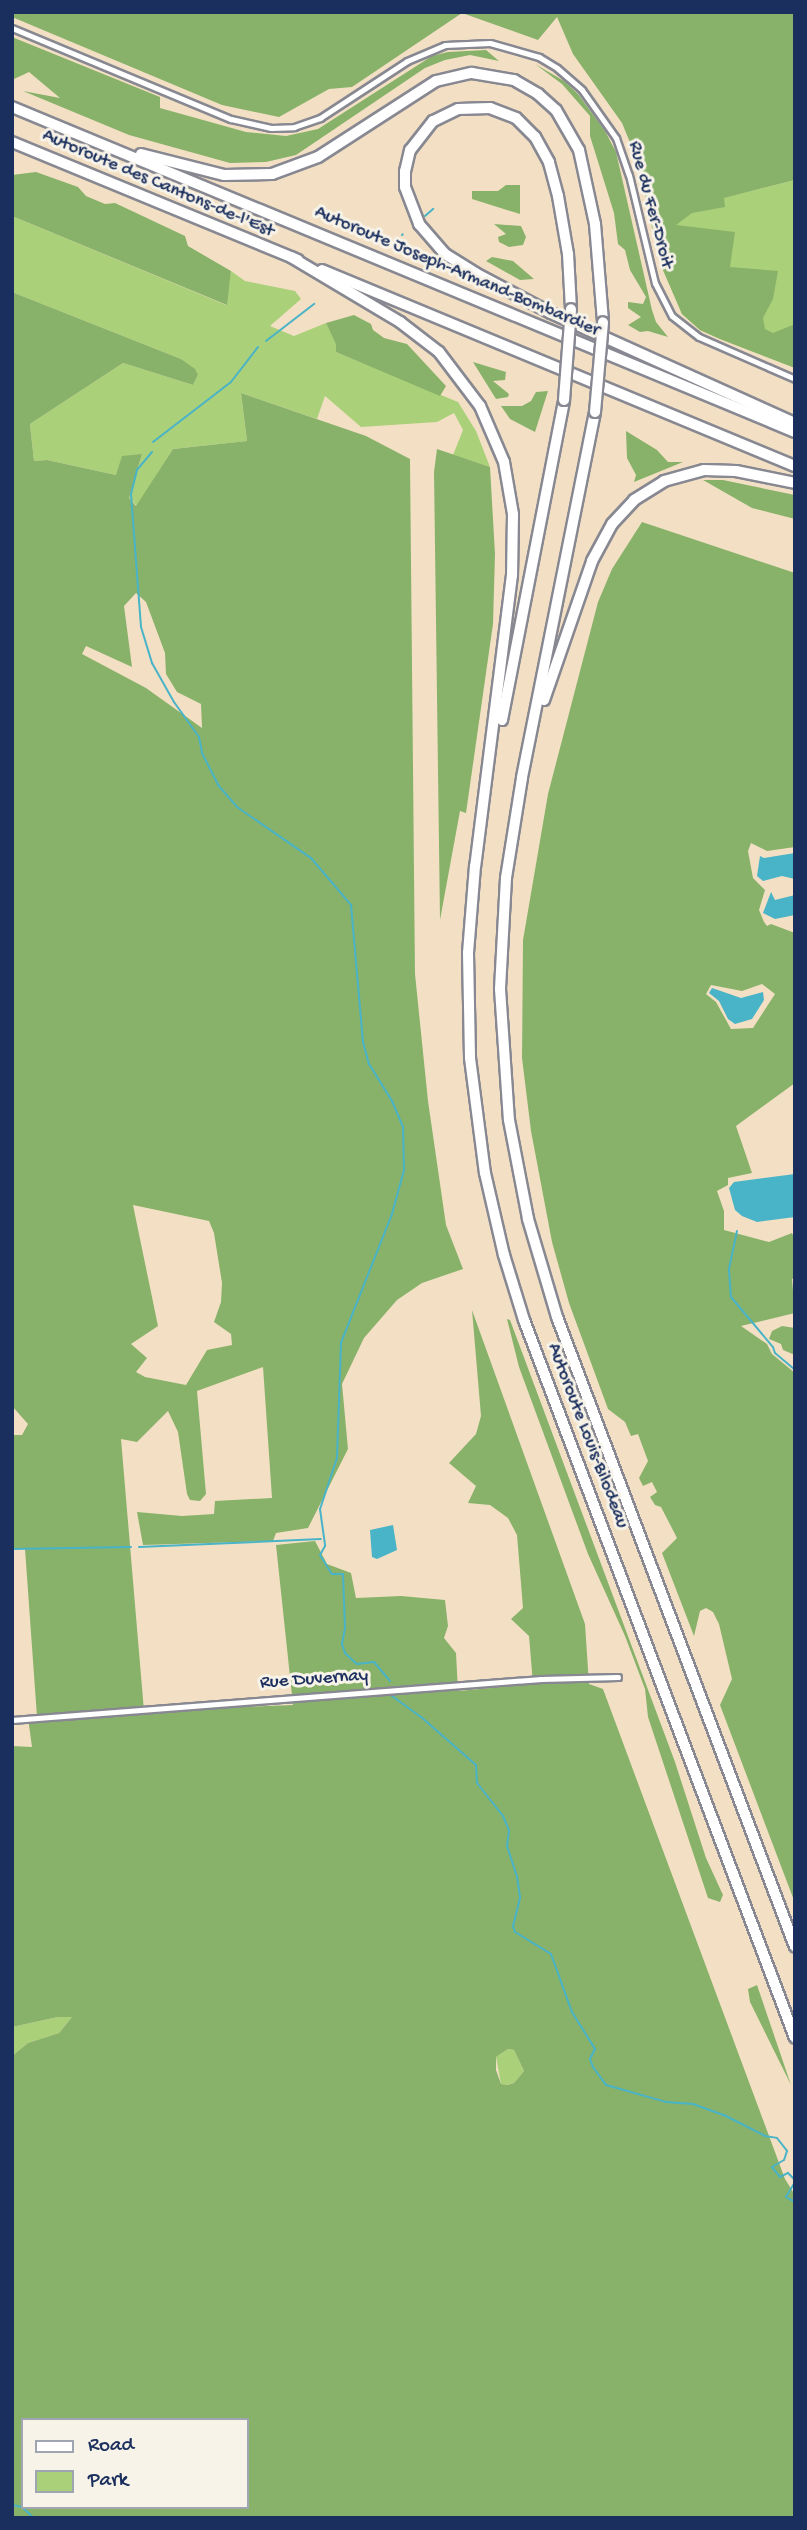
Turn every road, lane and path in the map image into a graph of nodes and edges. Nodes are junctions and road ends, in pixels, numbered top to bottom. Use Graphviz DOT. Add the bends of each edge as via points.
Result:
graph roads {
  1 [pos="12,28"];
  2 [pos="12,107"];
  3 [pos="12,142"];
  4 [pos="105,145"];
  5 [pos="291,257"];
  6 [pos="795,379"];
  7 [pos="795,423"];
  8 [pos="795,432"];
  9 [pos="795,466"];
  10 [pos="795,483"];
  11 [pos="529,746"];
  12 [pos="481,821"];
  13 [pos="618,1677"];
  14 [pos="12,1720"];
  15 [pos="795,1947"];
  16 [pos="795,2038"];
  1 -- 6 [label="street, Rue du Fer-Droit" via="231,119 271,128 294,127 320,118 407,61 445,45 491,43 540,57 582,90 616,138 655,283 672,316 705,340"];
  2 -- 4 [label="highway, Autoroute des Cantons-de-l'Est"];
  3 -- 5 [label="highway, Autoroute des Cantons-de-l'Est"];
  4 -- 8 [label="highway, Autoroute Joseph-Armand-Bombardier"];
  4 -- 11 [label="highway, bridge" via="215,174 272,174 318,157 436,81 472,73 507,77 550,104 576,143 594,216 603,322 595,412"];
  5 -- 9 [label="highway"];
  5 -- 12 [label="highway" via="394,318 434,348 472,392 499,447 512,499 513,556"];
  7 -- 12 [label="highway, bridge" via="536,306 445,254 419,224 405,187 410,150 433,121 458,109 490,108 516,118 535,137 549,162 568,254 571,309 564,400"];
  10 -- 11 [label="highway" via="736,471 704,470 659,483 629,504 605,535 586,574"];
  11 -- 15 [label="highway, Autoroute Louis-Bilodeau" via="506,878 500,980 505,1090 522,1195 561,1326"];
  12 -- 16 [label="highway, Autoroute Louis-Bilodeau" via="469,935 469,1040 482,1154 504,1255"];
  13 -- 14 [label="street, Rue Duvernay"];
}
